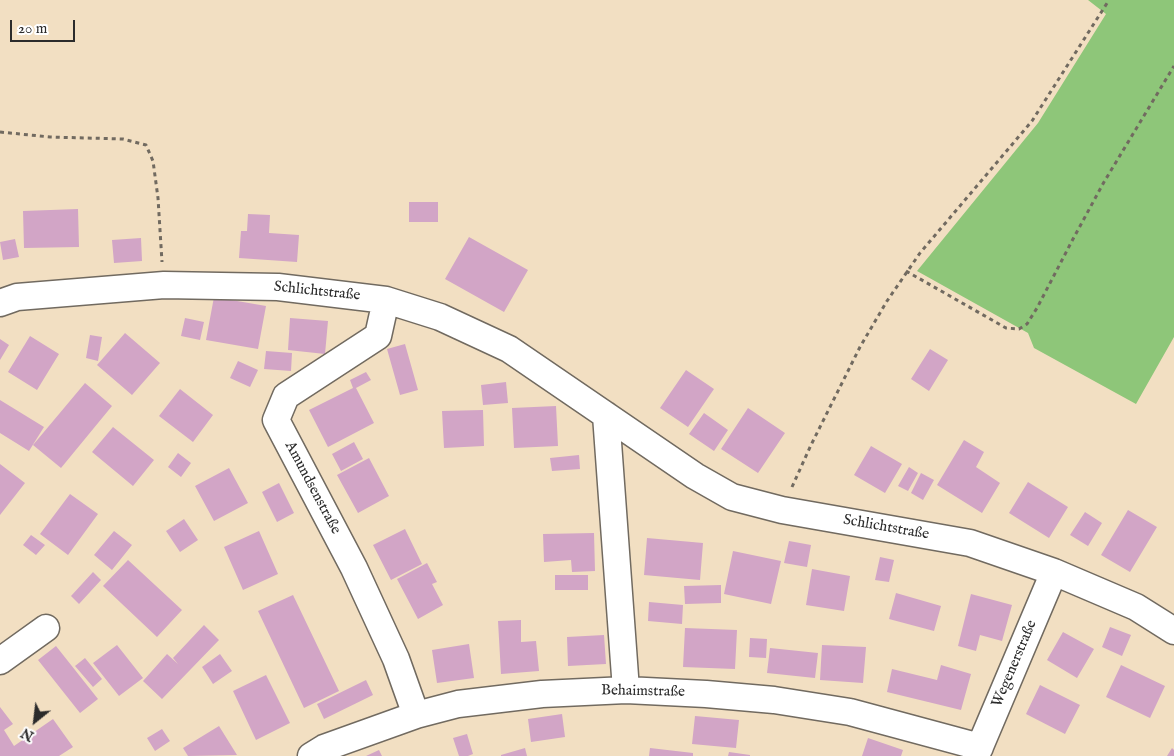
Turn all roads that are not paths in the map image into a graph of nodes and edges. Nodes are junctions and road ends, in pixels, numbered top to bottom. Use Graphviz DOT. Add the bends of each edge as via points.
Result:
graph roads {
  1 [pos="386,300"];
  2 [pos="0,303"];
  3 [pos="606,415"];
  4 [pos="1054,572"];
  5 [pos="46,628"];
  6 [pos="1174,631"];
  7 [pos="0,661"];
  8 [pos="626,690"];
  9 [pos="416,715"];
  10 [pos="978,751"];
  11 [pos="311,756"];
  1 -- 2 [label="street, Schlichtstraße" via="278,287 164,285 17,297"];
  1 -- 3 [label="street, Schlichtstraße" via="440,318 509,349"];
  1 -- 9 [label="street, Amundsenstraße" via="378,336 286,396 276,420 354,568 396,660"];
  3 -- 4 [label="street, Schlichtstraße" via="695,476 732,497 782,510 970,543"];
  3 -- 8 [label="street"];
  4 -- 6 [label="street, Schlichtstraße" via="1136,607"];
  4 -- 10 [label="street, Wegenerstraße"];
  5 -- 7 [label="street"];
  8 -- 9 [label="street, Behaimstraße" via="542,694 458,704"];
  8 -- 10 [label="street, Behaimstraße" via="764,699 850,712"];
  9 -- 11 [label="street, Behaimstraße" via="324,748"];
}
